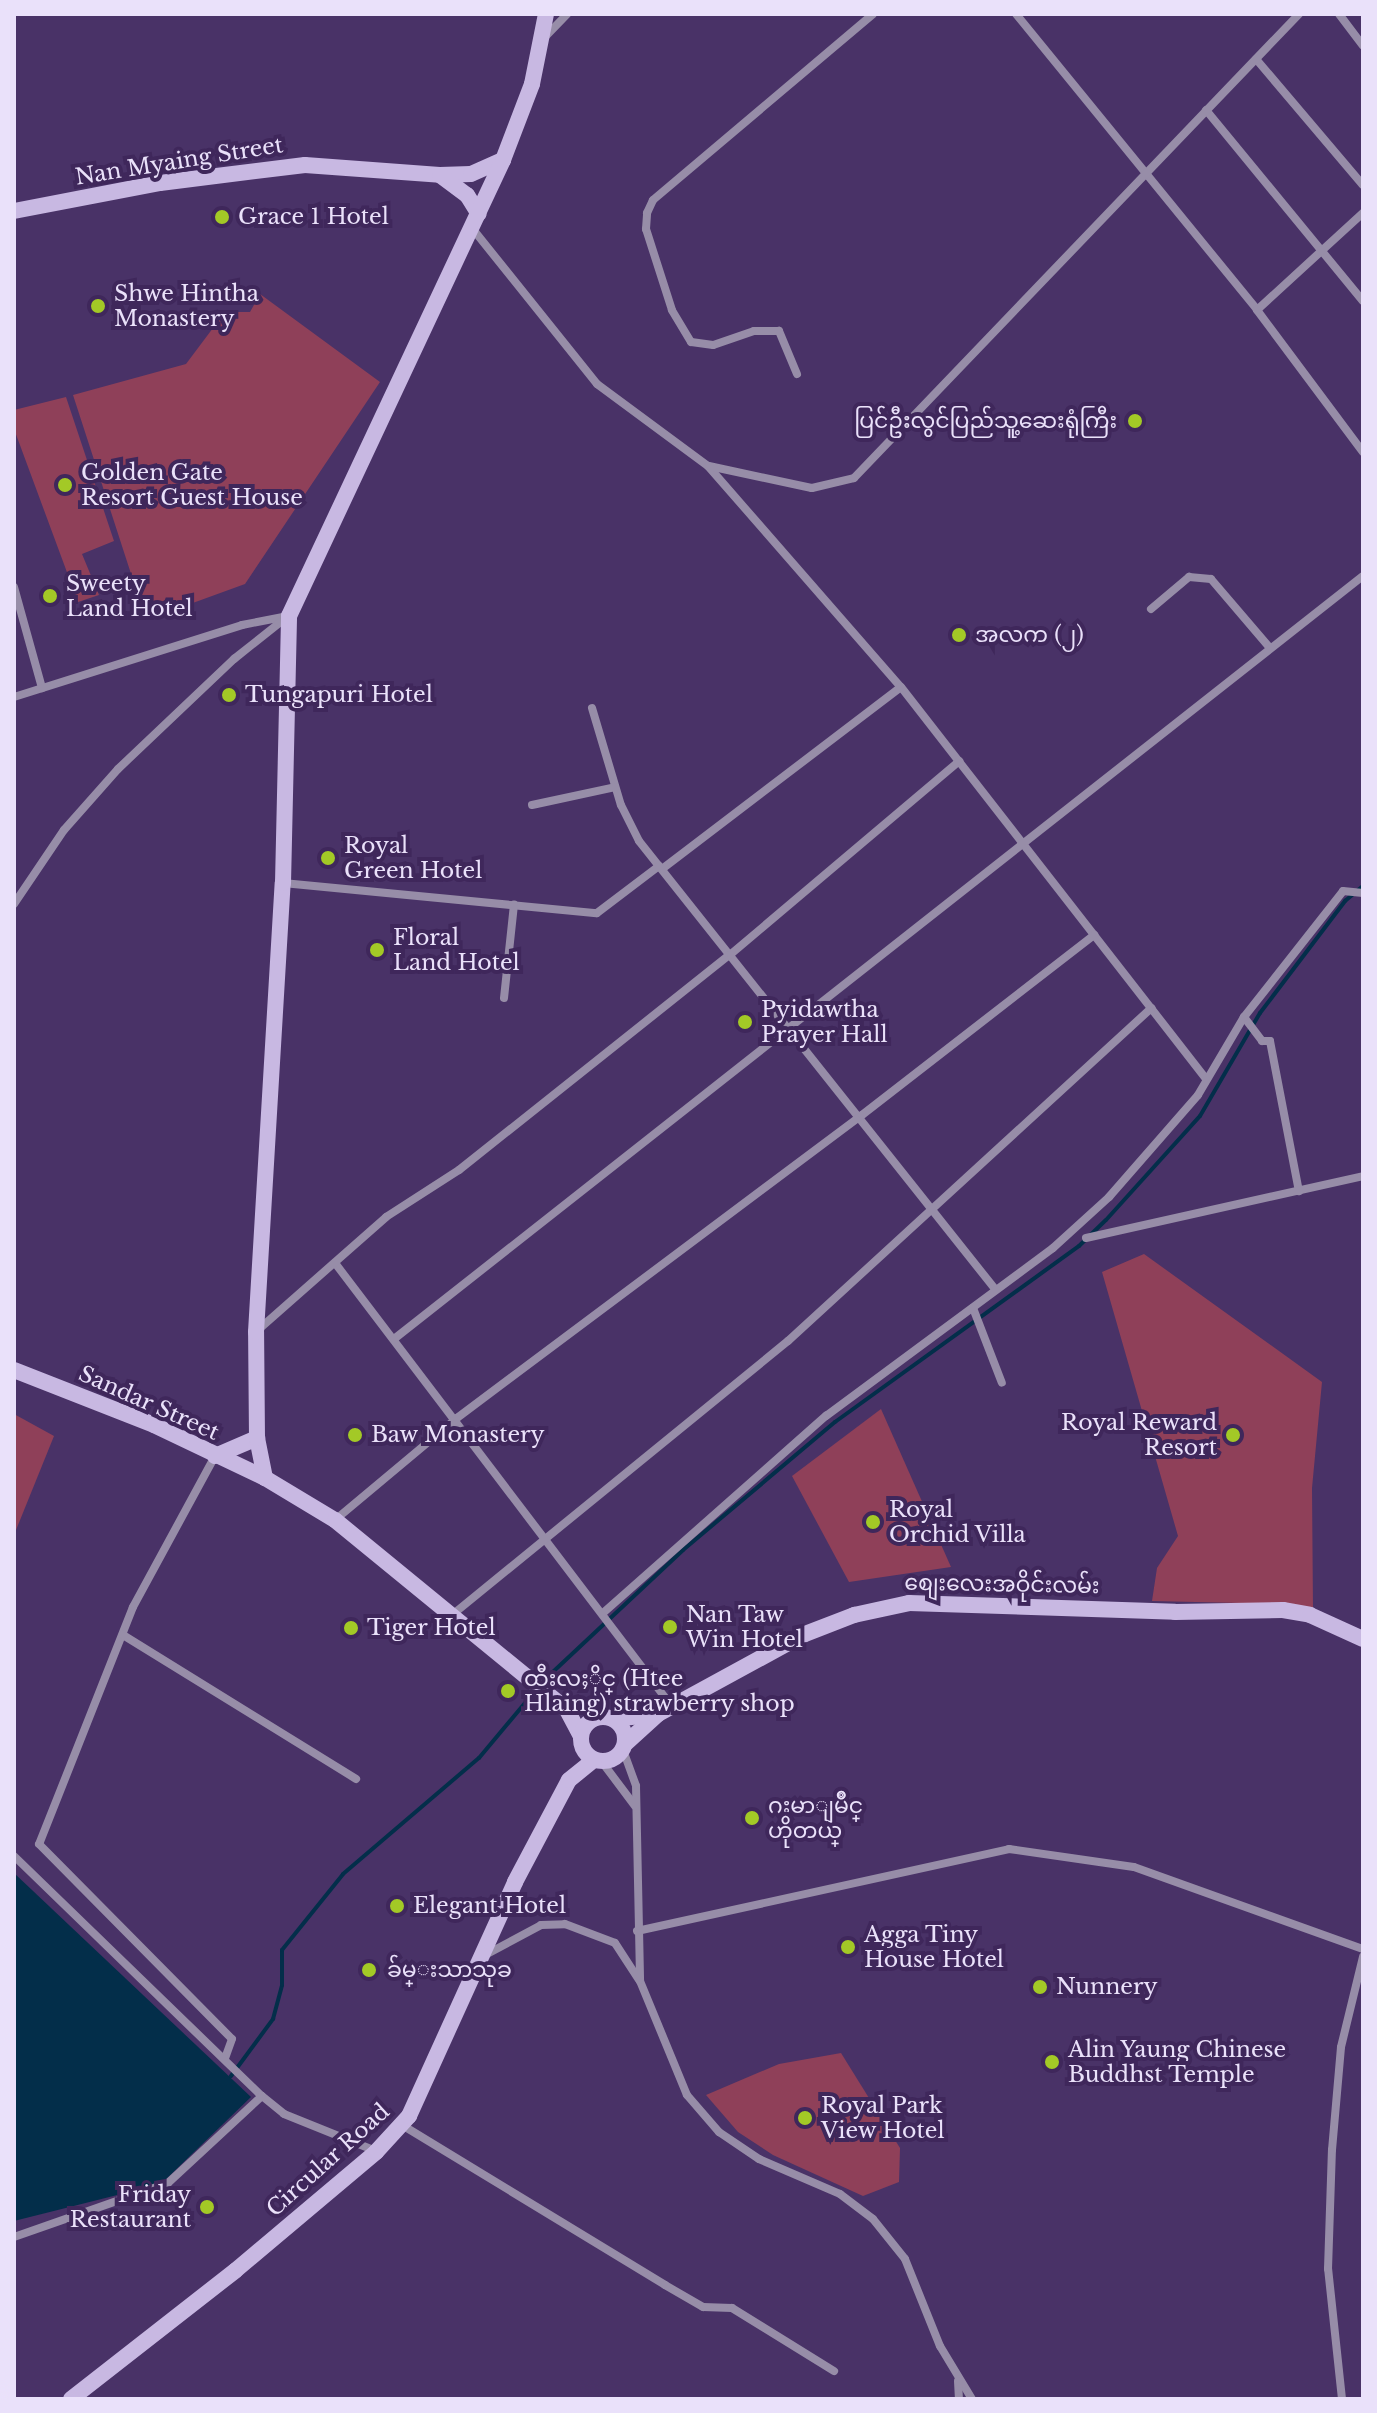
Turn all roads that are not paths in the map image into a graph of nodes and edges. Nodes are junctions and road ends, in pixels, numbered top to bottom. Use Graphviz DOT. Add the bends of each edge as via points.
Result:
graph roads {
  1 [pos="546,14"];
  2 [pos="567,14"];
  3 [pos="873,14"];
  4 [pos="1016,14"];
  5 [pos="1299,14"];
  6 [pos="1339,14"];
  7 [pos="542,41"];
  8 [pos="1363,46"];
  9 [pos="1256,59"];
  10 [pos="1206,110"];
  11 [pos="503,160"];
  12 [pos="1147,173"];
  13 [pos="440,175"];
  14 [pos="1363,185"];
  15 [pos="14,211"];
  16 [pos="1363,213"];
  17 [pos="476,221"];
  18 [pos="1323,251"];
  19 [pos="1363,301"];
  20 [pos="1257,310"];
  21 [pos="797,374"];
  22 [pos="1363,452"];
  23 [pos="708,466"];
  24 [pos="1363,576"];
  25 [pos="14,587"];
  26 [pos="1151,609"];
  27 [pos="289,616"];
  28 [pos="1269,647"];
  29 [pos="901,687"];
  30 [pos="42,688"];
  31 [pos="14,697"];
  32 [pos="592,708"];
  33 [pos="959,761"];
  34 [pos="615,787"];
  35 [pos="532,805"];
  36 [pos="1025,843"];
  37 [pos="660,867"];
  38 [pos="283,883"];
  39 [pos="1363,893"];
  40 [pos="14,904"];
  41 [pos="514,905"];
  42 [pos="1094,935"];
  43 [pos="731,954"];
  44 [pos="504,998"];
  45 [pos="1151,1008"];
  46 [pos="1246,1018"];
  47 [pos="790,1028"];
  48 [pos="1206,1079"];
  49 [pos="862,1115"];
  50 [pos="1363,1176"];
  51 [pos="1299,1191"];
  52 [pos="934,1208"];
  53 [pos="1086,1238"];
  54 [pos="335,1263"];
  55 [pos="995,1289"];
  56 [pos="973,1309"];
  57 [pos="256,1332"];
  58 [pos="394,1339"];
  59 [pos="14,1370"];
  60 [pos="1002,1383"];
  61 [pos="457,1418"];
  62 [pos="257,1438"];
  63 [pos="215,1456"];
  64 [pos="265,1478"];
  65 [pos="335,1520"];
  66 [pos="545,1536"];
  67 [pos="604,1614"];
  68 [pos="452,1615"];
  69 [pos="123,1635"];
  70 [pos="1363,1639"];
  71 [pos="567,1710"];
  72 [pos="666,1711"];
  73 [pos="596,1718"];
  74 [pos="614,1719"];
  75 [pos="581,1739"];
  76 [pos="624,1747"];
  77 [pos="598,1761"];
  78 [pos="356,1779"];
  79 [pos="569,1780"];
  80 [pos="635,1806"];
  81 [pos="14,1856"];
  82 [pos="637,1931"];
  83 [pos="1363,1949"];
  84 [pos="484,1956"];
  85 [pos="1363,1957"];
  86 [pos="640,1981"];
  87 [pos="225,2058"];
  88 [pos="262,2096"];
  89 [pos="401,2125"];
  90 [pos="376,2152"];
  91 [pos="14,2237"];
  92 [pos="834,2371"];
  93 [pos="958,2380"];
  94 [pos="71,2399"];
  95 [pos="959,2399"];
  96 [pos="972,2399"];
  97 [pos="1342,2399"];
  1 -- 7 [label="street"];
  2 -- 7 [label="street"];
  3 -- 21 [label="street" via="653,200 647,213 646,229 668,298 691,342 713,345 754,331 779,331"];
  4 -- 12 [label="street"];
  5 -- 9 [label="street"];
  6 -- 8 [label="street"];
  7 -- 11 [label="street"];
  9 -- 10 [label="street"];
  9 -- 14 [label="street"];
  10 -- 12 [label="street"];
  10 -- 18 [label="street"];
  11 -- 13 [label="street, Nan Myaing Street" via="471,174"];
  11 -- 17 [label="street"];
  12 -- 20 [label="street"];
  12 -- 23 [label="street" via="854,478 812,488"];
  13 -- 15 [label="street, Nan Myaing Street" via="305,165 228,172"];
  13 -- 17 [label="street" via="467,195"];
  16 -- 18 [label="street"];
  17 -- 23 [label="street" via="597,384"];
  17 -- 27 [label="street"];
  18 -- 19 [label="street"];
  18 -- 20 [label="street"];
  20 -- 22 [label="street"];
  23 -- 29 [label="street"];
  24 -- 28 [label="street"];
  25 -- 30 [label="street"];
  26 -- 28 [label="street" via="1189,577 1211,579"];
  27 -- 30 [label="street" via="242,625"];
  27 -- 38 [label="street"];
  27 -- 40 [label="street" via="234,659 118,769 64,830"];
  28 -- 36 [label="street"];
  29 -- 33 [label="street"];
  29 -- 37 [label="street"];
  30 -- 31 [label="street"];
  32 -- 34 [label="street"];
  33 -- 36 [label="street"];
  33 -- 43 [label="street"];
  34 -- 35 [label="street"];
  34 -- 37 [label="street" via="639,841"];
  36 -- 42 [label="street"];
  36 -- 47 [label="street"];
  37 -- 41 [label="street" via="597,913"];
  37 -- 43 [label="street"];
  38 -- 41 [label="street"];
  38 -- 57 [label="street"];
  39 -- 46 [label="street" via="1343,891"];
  41 -- 44 [label="street"];
  42 -- 45 [label="street"];
  42 -- 49 [label="street"];
  43 -- 47 [label="street"];
  43 -- 54 [label="street" via="459,1170 386,1217"];
  45 -- 48 [label="street"];
  45 -- 52 [label="street"];
  46 -- 48 [label="street"];
  46 -- 51 [label="street" via="1262,1041 1270,1041"];
  47 -- 49 [label="street"];
  47 -- 58 [label="street"];
  48 -- 55 [label="street" via="1109,1197 1053,1248"];
  49 -- 52 [label="street"];
  49 -- 61 [label="street"];
  50 -- 51 [label="street"];
  51 -- 53 [label="street"];
  52 -- 55 [label="street"];
  52 -- 66 [label="street" via="788,1341"];
  54 -- 57 [label="street"];
  54 -- 58 [label="street"];
  55 -- 56 [label="street"];
  56 -- 60 [label="street"];
  56 -- 67 [label="street" via="826,1416"];
  57 -- 62 [label="street"];
  58 -- 61 [label="street"];
  59 -- 63 [label="street, Sandar Street" via="154,1425"];
  61 -- 65 [label="street"];
  61 -- 66 [label="street"];
  62 -- 63 [label="street"];
  62 -- 64 [label="street"];
  63 -- 64 [label="street, Sandar Street"];
  63 -- 69 [label="street"];
  64 -- 65 [label="street, Sandar Street"];
  65 -- 68 [label="street, Sandar Street"];
  66 -- 67 [label="street"];
  66 -- 68 [label="street"];
  67 -- 72 [label="street"];
  68 -- 71 [label="street, Sandar Street"];
  69 -- 78 [label="street"];
  69 -- 87 [label="street" via="39,1844 232,2039"];
  70 -- 72 [label="street, စျေးလေးအဝိုင်းလမ်း" via="1310,1615 1283,1610 1175,1612 909,1603 854,1615 805,1634"];
  71 -- 73 [label="street"];
  71 -- 75 [label="street"];
  72 -- 74 [label="street"];
  72 -- 76 [label="street"];
  73 -- 74 [label="street"];
  73 -- 75 [label="street"];
  74 -- 76 [label="street" via="624,1730"];
  75 -- 77 [label="street"];
  75 -- 79 [label="street"];
  76 -- 77 [label="street"];
  76 -- 80 [label="street" via="636,1786"];
  77 -- 79 [label="street, Circular Road"];
  77 -- 80 [label="street"];
  79 -- 84 [label="street, Circular Road"];
  80 -- 82 [label="street"];
  81 -- 87 [label="street"];
  82 -- 83 [label="street" via="1009,1849 1134,1867"];
  82 -- 86 [label="street"];
  84 -- 86 [label="street" via="541,1925 565,1924 615,1943"];
  84 -- 89 [label="street, Circular Road" via="418,2101"];
  85 -- 97 [label="street" via="1341,2047 1332,2150 1328,2269"];
  86 -- 93 [label="street" via="687,2095 719,2132 759,2159 840,2194 873,2219 905,2259"];
  87 -- 88 [label="street"];
  88 -- 90 [label="street" via="284,2114"];
  88 -- 91 [label="street" via="168,2183"];
  89 -- 90 [label="street, Circular Road"];
  89 -- 92 [label="street" via="703,2307 732,2308"];
  90 -- 94 [label="street, Circular Road"];
  93 -- 95 [label="street"];
  93 -- 96 [label="street"];
}
